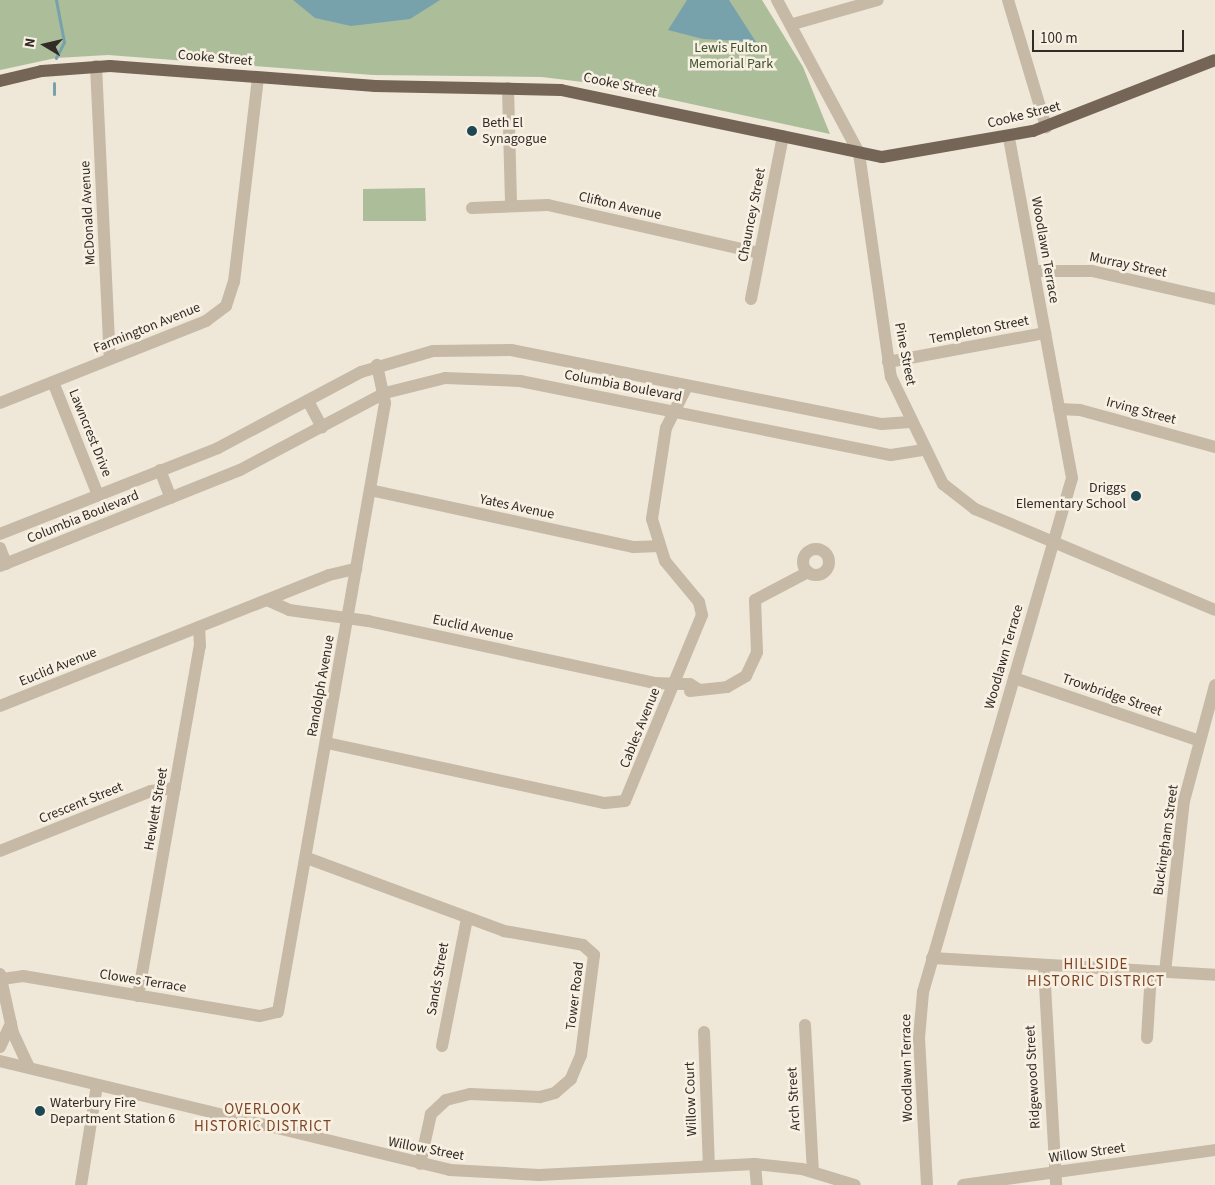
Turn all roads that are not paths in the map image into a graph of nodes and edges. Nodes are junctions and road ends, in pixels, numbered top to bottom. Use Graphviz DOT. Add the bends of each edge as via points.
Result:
graph roads {
  1 [pos="777,0"];
  2 [pos="878,0"];
  3 [pos="1008,0"];
  4 [pos="793,24"];
  5 [pos="1215,60"];
  6 [pos="96,66"];
  7 [pos="258,77"];
  8 [pos="0,81"];
  9 [pos="508,88"];
  10 [pos="1046,127"];
  11 [pos="783,136"];
  12 [pos="1010,136"];
  13 [pos="858,153"];
  14 [pos="511,206"];
  15 [pos="472,208"];
  16 [pos="760,253"];
  17 [pos="1034,271"];
  18 [pos="751,299"];
  19 [pos="1215,299"];
  20 [pos="1045,333"];
  21 [pos="110,359"];
  22 [pos="888,362"];
  23 [pos="377,365"];
  24 [pos="53,382"];
  25 [pos="687,386"];
  26 [pos="385,393"];
  27 [pos="308,401"];
  28 [pos="0,403"];
  29 [pos="1059,409"];
  30 [pos="673,411"];
  31 [pos="910,422"];
  32 [pos="322,426"];
  33 [pos="1215,447"];
  34 [pos="924,450"];
  35 [pos="160,470"];
  36 [pos="370,490"];
  37 [pos="98,495"];
  38 [pos="171,498"];
  39 [pos="0,534"];
  40 [pos="1054,542"];
  41 [pos="659,546"];
  42 [pos="0,548"];
  43 [pos="3,565"];
  44 [pos="356,569"];
  45 [pos="808,572"];
  46 [pos="266,600"];
  47 [pos="1215,610"];
  48 [pos="348,620"];
  49 [pos="199,627"];
  50 [pos="1014,678"];
  51 [pos="1215,684"];
  52 [pos="674,685"];
  53 [pos="0,706"];
  54 [pos="1200,741"];
  55 [pos="327,743"];
  56 [pos="175,788"];
  57 [pos="0,851"];
  58 [pos="307,858"];
  59 [pos="467,918"];
  60 [pos="932,958"];
  61 [pos="1044,967"];
  62 [pos="1151,972"];
  63 [pos="1165,972"];
  64 [pos="1215,975"];
  65 [pos="1,976"];
  66 [pos="138,996"];
  67 [pos="278,1012"];
  68 [pos="10,1023"];
  69 [pos="805,1025"];
  70 [pos="704,1032"];
  71 [pos="1147,1038"];
  72 [pos="442,1046"];
  73 [pos="0,1047"];
  74 [pos="0,1061"];
  75 [pos="29,1068"];
  76 [pos="97,1085"];
  77 [pos="1215,1150"];
  78 [pos="420,1164"];
  79 [pos="755,1164"];
  80 [pos="709,1166"];
  81 [pos="813,1172"];
  82 [pos="1055,1179"];
  83 [pos="532,1180"];
  84 [pos="81,1185"];
  85 [pos="757,1185"];
  86 [pos="855,1185"];
  87 [pos="927,1185"];
  88 [pos="963,1185"];
  1 -- 4 [label="street, Pine Street"];
  2 -- 4 [label="street"];
  3 -- 10 [label="street"];
  4 -- 13 [label="street, Pine Street"];
  5 -- 10 [label="main road, Cooke Street"];
  6 -- 7 [label="main road, Cooke Street"];
  6 -- 8 [label="main road, Cooke Street"];
  6 -- 21 [label="street, McDonald Avenue"];
  7 -- 9 [label="main road, Cooke Street" via="395,87"];
  7 -- 21 [label="street, Farmington Avenue" via="234,282 228,303 206,321"];
  9 -- 11 [label="main road, Cooke Street" via="586,93"];
  9 -- 14 [label="street"];
  10 -- 12 [label="main road, Cooke Street"];
  11 -- 13 [label="main road, Cooke Street"];
  11 -- 16 [label="street, Chauncey Street"];
  12 -- 13 [label="main road, Cooke Street" via="890,157"];
  12 -- 17 [label="street, Woodlawn Terrace"];
  13 -- 22 [label="street, Pine Street"];
  14 -- 15 [label="street, Clifton Avenue"];
  14 -- 16 [label="street, Clifton Avenue" via="548,205"];
  16 -- 18 [label="street, Chauncey Street"];
  17 -- 19 [label="street, Murray Street" via="1092,271"];
  17 -- 20 [label="street, Woodlawn Terrace"];
  20 -- 22 [label="street, Templeton Street"];
  20 -- 29 [label="street, Woodlawn Terrace"];
  21 -- 24 [label="street, Farmington Avenue"];
  22 -- 31 [label="street, Pine Street"];
  23 -- 25 [label="street, Columbia Boulevard" via="433,351 491,348"];
  23 -- 26 [label="street, Randolph Avenue"];
  23 -- 27 [label="street, Columbia Boulevard"];
  24 -- 28 [label="street, Farmington Avenue"];
  24 -- 37 [label="street, Lawncrest Drive"];
  25 -- 30 [label="street, Cables Avenue"];
  25 -- 31 [label="street, Columbia Boulevard" via="882,424"];
  26 -- 30 [label="street, Columbia Boulevard" via="436,379 481,376"];
  26 -- 32 [label="street, Columbia Boulevard"];
  26 -- 36 [label="street, Randolph Avenue"];
  27 -- 32 [label="street"];
  27 -- 35 [label="street, Columbia Boulevard" via="242,437"];
  29 -- 33 [label="street, Irving Street" via="1080,410"];
  29 -- 40 [label="street, Woodlawn Terrace" via="1072,478"];
  30 -- 34 [label="street, Columbia Boulevard" via="891,455"];
  30 -- 41 [label="street, Cables Avenue" via="652,499"];
  31 -- 34 [label="street, Pine Street"];
  32 -- 38 [label="street, Columbia Boulevard" via="258,462"];
  34 -- 40 [label="street, Pine Street" via="943,484 959,500"];
  35 -- 37 [label="street, Columbia Boulevard"];
  35 -- 38 [label="street"];
  36 -- 41 [label="street, Yates Avenue" via="634,547"];
  36 -- 44 [label="street, Randolph Avenue"];
  37 -- 39 [label="street, Columbia Boulevard"];
  38 -- 43 [label="street, Columbia Boulevard"];
  40 -- 47 [label="street, Pine Street"];
  40 -- 50 [label="street, Woodlawn Terrace"];
  41 -- 52 [label="street, Cables Avenue" via="702,611"];
  42 -- 43 [label="street, Columbia Boulevard"];
  44 -- 46 [label="street, Euclid Avenue"];
  44 -- 48 [label="street, Randolph Avenue"];
  45 -- 52 [label="street, Euclid Avenue" via="755,600 758,652 746,676 727,687 689,692"];
  46 -- 48 [label="street, Euclid Avenue" via="289,610"];
  46 -- 49 [label="street, Euclid Avenue"];
  48 -- 52 [label="street, Euclid Avenue"];
  48 -- 55 [label="street, Randolph Avenue"];
  49 -- 53 [label="street, Euclid Avenue"];
  49 -- 56 [label="street, Hewlett Street" via="200,646"];
  50 -- 54 [label="street, Trowbridge Street"];
  50 -- 60 [label="street, Woodlawn Terrace"];
  51 -- 54 [label="street, Buckingham Street"];
  52 -- 55 [label="street, Cables Avenue" via="630,792 618,804"];
  54 -- 63 [label="street, Buckingham Street" via="1182,809"];
  55 -- 58 [label="street, Randolph Avenue"];
  56 -- 57 [label="street, Crescent Street" via="151,791"];
  56 -- 66 [label="street, Hewlett Street"];
  58 -- 59 [label="street, Tower Road"];
  58 -- 67 [label="street, Randolph Avenue"];
  59 -- 72 [label="street, Sands Street"];
  59 -- 78 [label="street, Tower Road" via="523,937 579,944 592,951 596,970 581,1054 571,1079 549,1095 464,1094 440,1103 429,1118"];
  60 -- 61 [label="street"];
  60 -- 87 [label="street, Woodlawn Terrace" via="919,1028"];
  61 -- 62 [label="street"];
  61 -- 82 [label="street, Ridgewood Street"];
  62 -- 63 [label="street"];
  62 -- 71 [label="street"];
  63 -- 64 [label="street"];
  65 -- 66 [label="street, Clowes Terrace" via="23,976"];
  65 -- 68 [label="street"];
  66 -- 67 [label="street, Clowes Terrace" via="260,1016"];
  68 -- 73 [label="street"];
  68 -- 75 [label="street"];
  69 -- 81 [label="street, Arch Street"];
  70 -- 80 [label="street, Willow Court"];
  74 -- 75 [label="street, Willow Street"];
  75 -- 76 [label="street, Willow Street"];
  76 -- 78 [label="street, Willow Street"];
  76 -- 84 [label="street"];
  77 -- 82 [label="street, Willow Street"];
  78 -- 83 [label="street, Willow Street"];
  79 -- 80 [label="street, Willow Street"];
  79 -- 81 [label="street, Willow Street"];
  79 -- 85 [label="street"];
  80 -- 83 [label="street, Willow Street"];
  81 -- 86 [label="street, Willow Street"];
  82 -- 88 [label="street, Willow Street"];
}
